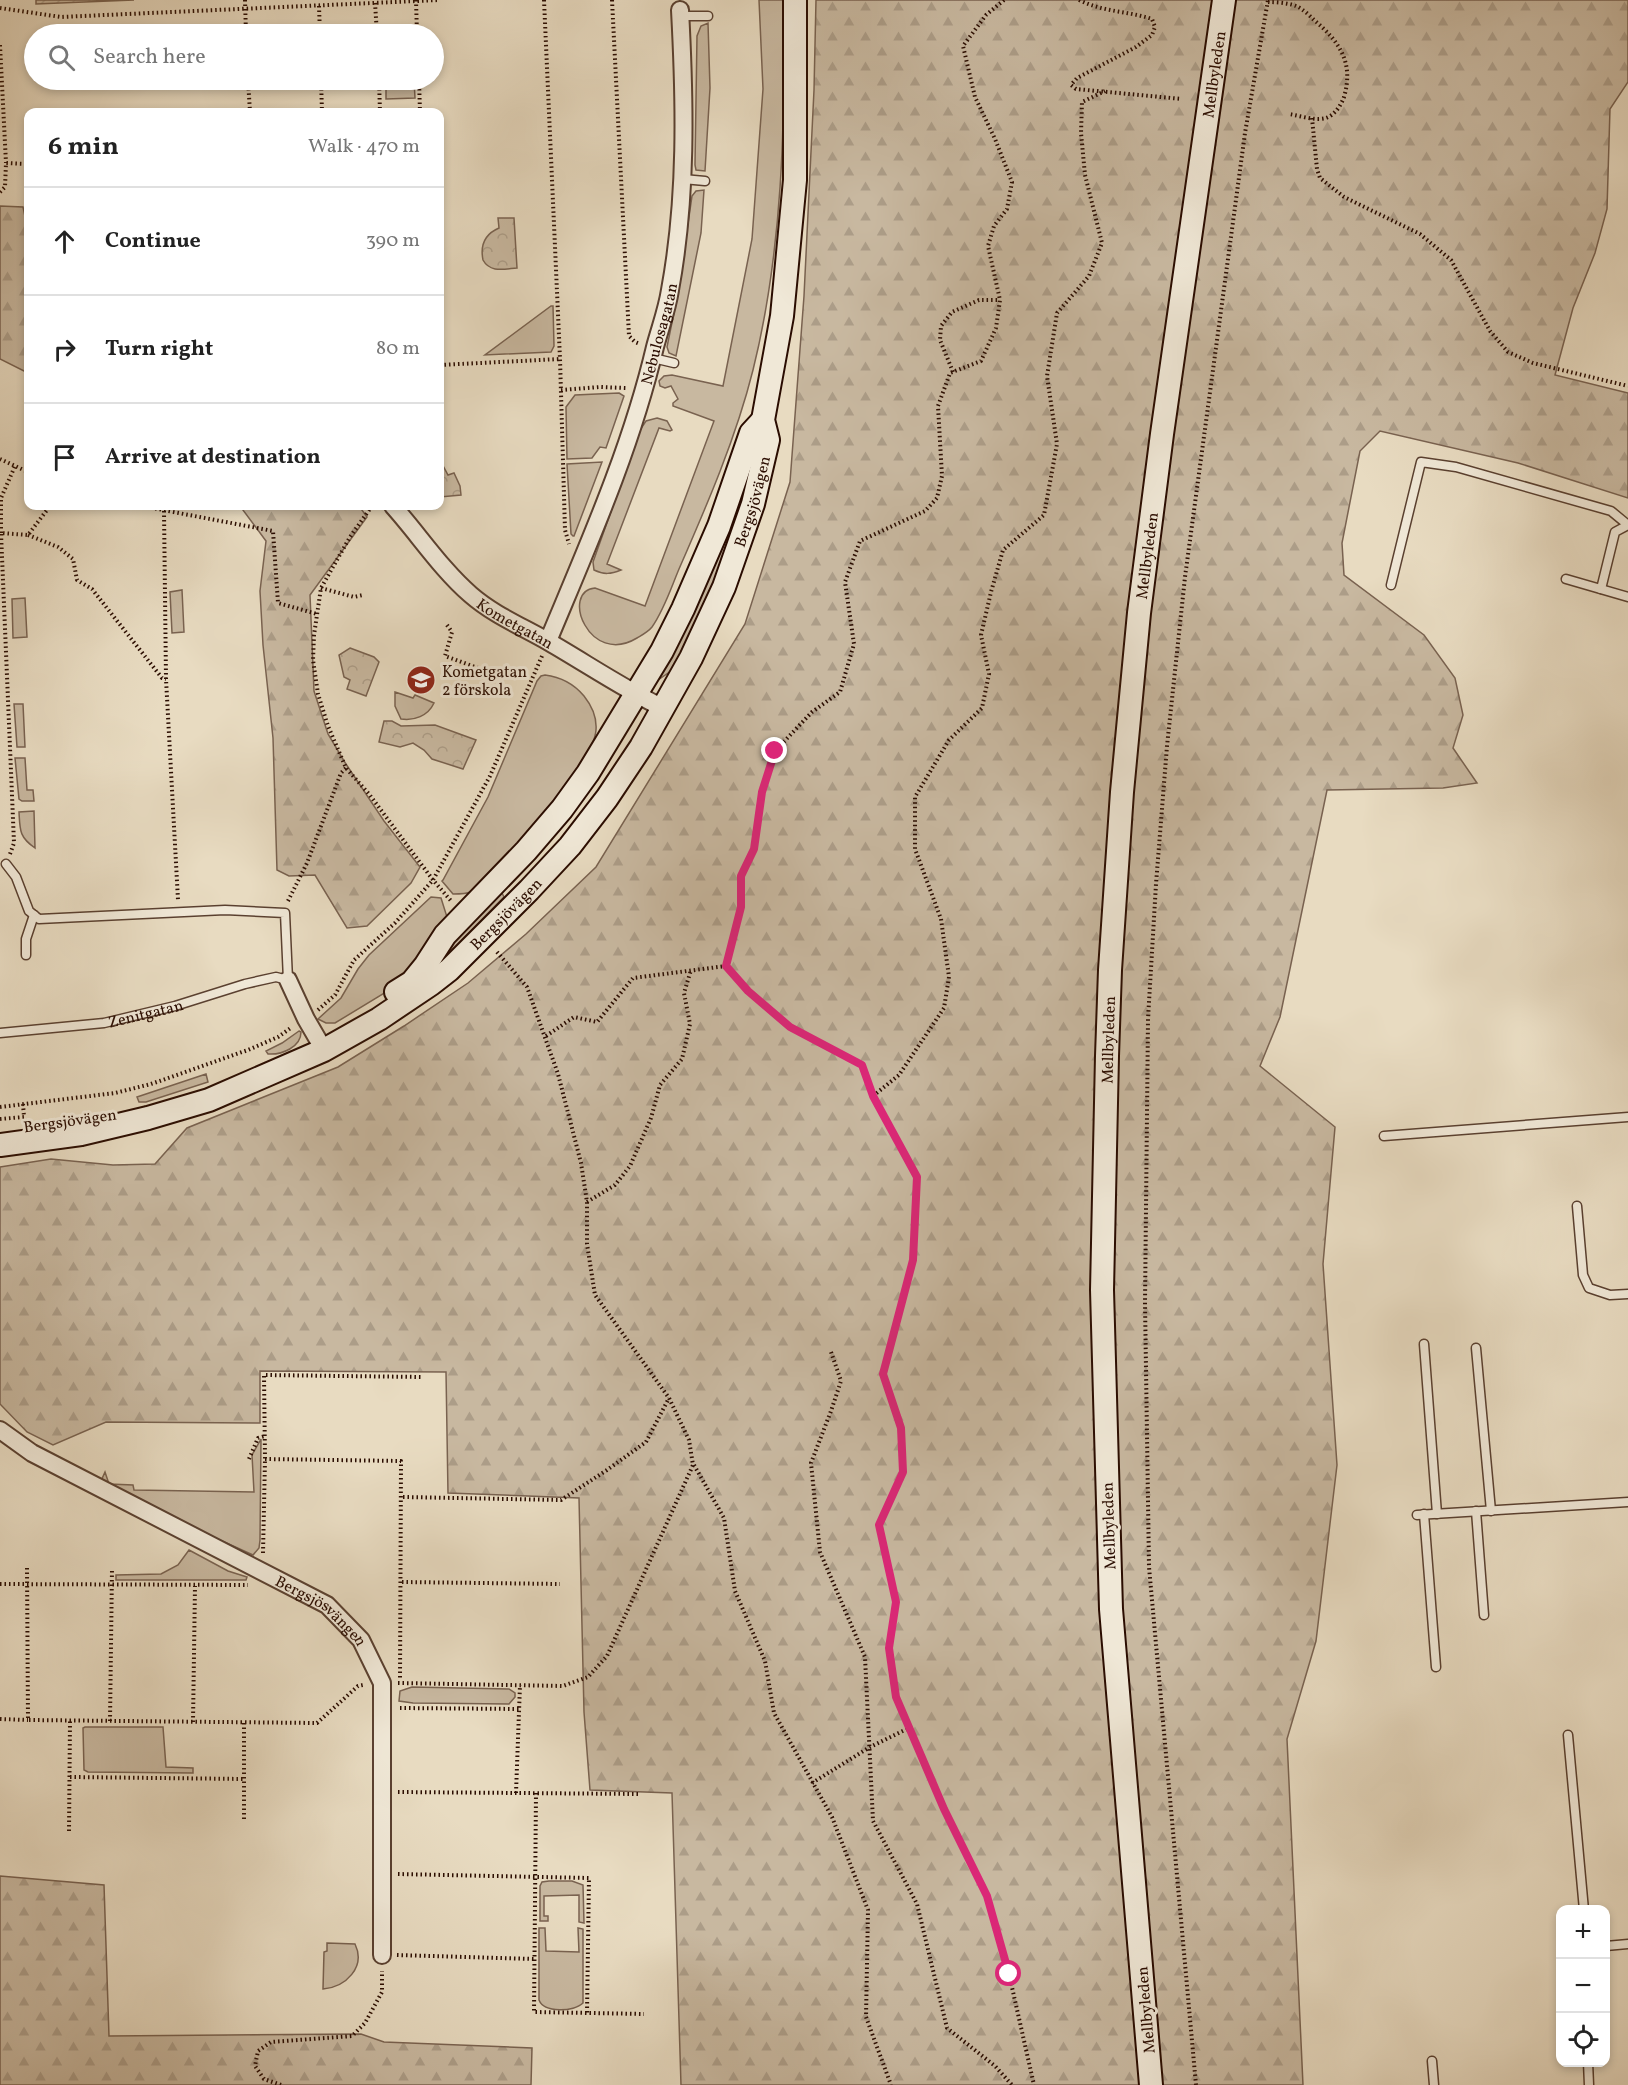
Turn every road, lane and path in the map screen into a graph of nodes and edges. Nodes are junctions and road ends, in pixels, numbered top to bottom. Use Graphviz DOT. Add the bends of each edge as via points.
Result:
graph roads {
  1 [pos="245,0"];
  2 [pos="439,0"];
  3 [pos="544,0"];
  4 [pos="612,0"];
  5 [pos="795,0"];
  6 [pos="1004,0"];
  7 [pos="1079,0"];
  8 [pos="1224,0"];
  9 [pos="416,1"];
  10 [pos="1268,1"];
  11 [pos="375,3"];
  12 [pos="319,6"];
  13 [pos="0,8"];
  14 [pos="245,10"];
  15 [pos="680,13"];
  16 [pos="708,16"];
  17 [pos="246,24"];
  18 [pos="320,24"];
  19 [pos="376,24"];
  20 [pos="417,24"];
  21 [pos="0,45"];
  22 [pos="249,90"];
  23 [pos="321,90"];
  24 [pos="379,90"];
  25 [pos="419,90"];
  26 [pos="1105,91"];
  27 [pos="1182,99"];
  28 [pos="250,108"];
  29 [pos="322,108"];
  30 [pos="380,108"];
  31 [pos="420,108"];
  32 [pos="1289,114"];
  33 [pos="1312,118"];
  34 [pos="6,163"];
  35 [pos="24,164"];
  36 [pos="683,179"];
  37 [pos="705,181"];
  38 [pos="0,192"];
  39 [pos="1000,300"];
  40 [pos="654,353"];
  41 [pos="560,359"];
  42 [pos="674,363"];
  43 [pos="444,364"];
  44 [pos="953,372"];
  45 [pos="1628,386"];
  46 [pos="561,390"];
  47 [pos="637,417"];
  48 [pos="763,420"];
  49 [pos="0,459"];
  50 [pos="15,466"];
  51 [pos="24,470"];
  52 [pos="47,510"];
  53 [pos="164,510"];
  54 [pos="369,510"];
  55 [pos="396,510"];
  56 [pos="0,513"];
  57 [pos="1628,525"];
  58 [pos="1,533"];
  59 [pos="28,535"];
  60 [pos="585,552"];
  61 [pos="1566,579"];
  62 [pos="1391,585"];
  63 [pos="321,588"];
  64 [pos="1601,589"];
  65 [pos="363,595"];
  66 [pos="1628,597"];
  67 [pos="317,614"];
  68 [pos="447,625"];
  69 [pos="548,641"];
  70 [pos="478,668"];
  71 [pos="166,679"];
  72 [pos="636,694"];
  73 [pos="663,708"];
  74 [pos="346,768"];
  75 [pos="6,864"];
  76 [pos="433,880"];
  77 [pos="455,905"];
  78 [pos="179,913"];
  79 [pos="285,913"];
  80 [pos="34,915"];
  81 [pos="497,952"];
  82 [pos="26,955"];
  83 [pos="726,966"];
  84 [pos="691,970"];
  85 [pos="288,980"];
  86 [pos="306,1019"];
  87 [pos="0,1033"];
  88 [pos="546,1036"];
  89 [pos="321,1045"];
  90 [pos="873,1096"];
  91 [pos="23,1104"];
  92 [pos="0,1107"];
  93 [pos="1628,1117"];
  94 [pos="0,1119"];
  95 [pos="0,1129"];
  96 [pos="1384,1136"];
  97 [pos="0,1145"];
  98 [pos="587,1202"];
  99 [pos="1576,1206"];
  100 [pos="1628,1294"];
  101 [pos="1424,1344"];
  102 [pos="1476,1348"];
  103 [pos="831,1352"];
  104 [pos="422,1377"];
  105 [pos="669,1398"];
  106 [pos="0,1430"];
  107 [pos="265,1436"];
  108 [pos="249,1459"];
  109 [pos="265,1459"];
  110 [pos="693,1464"];
  111 [pos="403,1497"];
  112 [pos="1628,1502"];
  113 [pos="1491,1510"];
  114 [pos="1476,1511"];
  115 [pos="1437,1514"];
  116 [pos="27,1568"];
  117 [pos="112,1569"];
  118 [pos="260,1570"];
  119 [pos="402,1582"];
  120 [pos="0,1584"];
  121 [pos="27,1584"];
  122 [pos="112,1584"];
  123 [pos="560,1584"];
  124 [pos="195,1586"];
  125 [pos="1484,1615"];
  126 [pos="1436,1667"];
  127 [pos="382,1683"];
  128 [pos="400,1683"];
  129 [pos="520,1685"];
  130 [pos="382,1708"];
  131 [pos="519,1709"];
  132 [pos="0,1719"];
  133 [pos="28,1720"];
  134 [pos="70,1721"];
  135 [pos="110,1721"];
  136 [pos="193,1722"];
  137 [pos="244,1723"];
  138 [pos="909,1728"];
  139 [pos="1568,1735"];
  140 [pos="870,1747"];
  141 [pos="70,1777"];
  142 [pos="244,1779"];
  143 [pos="812,1783"];
  144 [pos="382,1791"];
  145 [pos="516,1793"];
  146 [pos="536,1793"];
  147 [pos="638,1794"];
  148 [pos="244,1822"];
  149 [pos="69,1831"];
  150 [pos="382,1874"];
  151 [pos="535,1877"];
  152 [pos="1584,1905"];
  153 [pos="1628,1944"];
  154 [pos="1610,1946"];
  155 [pos="382,1955"];
  156 [pos="534,1959"];
  157 [pos="586,2013"];
  158 [pos="644,2014"];
  159 [pos="1432,2061"];
  160 [pos="1588,2067"];
  161 [pos="281,2085"];
  162 [pos="891,2085"];
  163 [pos="1012,2085"];
  164 [pos="1034,2085"];
  165 [pos="1151,2085"];
  166 [pos="1196,2085"];
  167 [pos="1434,2085"];
  168 [pos="1589,2085"];
  1 -- 14 [label="path"];
  2 -- 9 [label="path"];
  3 -- 41 [label="path"];
  4 -- 40 [label="path" via="629,336"];
  5 -- 48 [label="street, Bergsjövägen" via="795,180 782,316"];
  6 -- 39 [label="path" via="986,15 963,46 975,97 1012,182 1007,209 994,226 988,246"];
  7 -- 26 [label="path" via="1152,20 1155,27 1152,35 1136,47 1077,78 1071,85 1076,89"];
  8 -- 165 [label="street, Mellbyleden" via="1139,613 1122,804 1107,1056 1102,1290 1111,1609"];
  9 -- 11 [label="path"];
  9 -- 20 [label="path"];
  10 -- 33 [label="path" via="1296,6 1325,29 1341,49 1348,68 1342,102 1334,114"];
  10 -- 166 [label="path" via="1245,133 1185,577 1167,746 1148,1018 1145,1303 1149,1567"];
  11 -- 12 [label="path"];
  11 -- 19 [label="path"];
  12 -- 14 [label="path"];
  12 -- 18 [label="path"];
  13 -- 14 [label="path" via="61,17"];
  14 -- 17 [label="path"];
  15 -- 16 [label="lane"];
  15 -- 36 [label="street, Nebulosagatan"];
  21 -- 34 [label="path"];
  22 -- 28 [label="path"];
  23 -- 29 [label="path"];
  24 -- 30 [label="path"];
  25 -- 31 [label="path"];
  26 -- 27 [label="path"];
  26 -- 90 [label="path" via="1082,102 1085,175 1102,243 1089,276 1057,314 1047,376 1057,444 1044,515 1003,550 981,635 989,674 982,708 949,740 915,797 915,849 941,919 949,977 944,1008 899,1075"];
  32 -- 33 [label="path"];
  33 -- 45 [label="path" via="1320,178 1344,197 1420,234 1451,260 1490,331 1508,352 1533,363"];
  34 -- 35 [label="path"];
  34 -- 38 [label="path" via="5,186"];
  36 -- 37 [label="lane"];
  36 -- 40 [label="street, Nebulosagatan" via="670,292"];
  39 -- 44 [label="path" via="996,328 981,361"];
  39 -- 44 [label="path" via="979,300 952,312 941,326 940,340"];
  40 -- 42 [label="lane"];
  40 -- 47 [label="street, Nebulosagatan"];
  41 -- 43 [label="path"];
  41 -- 46 [label="path"];
  44 -- 83 [label="path" via="938,406 942,476 937,498 925,511 860,540 845,582 854,644 840,692 812,712 775,751 762,792 754,849 741,876 741,907"];
  46 -- 47 [label="path" via="628,388"];
  46 -- 60 [label="path" via="565,530 568,543"];
  47 -- 60 [label="street, Nebulosagatan"];
  48 -- 72 [label="street, Bergsjövägen" via="751,433 719,526 683,609"];
  48 -- 73 [label="street, Bergsjövägen" via="768,440 753,504 724,586"];
  49 -- 50 [label="path"];
  50 -- 51 [label="path"];
  50 -- 56 [label="path" via="1,498"];
  52 -- 59 [label="path"];
  53 -- 67 [label="path" via="273,531 278,603"];
  53 -- 71 [label="path"];
  54 -- 63 [label="path"];
  55 -- 69 [label="street, Kometgatan" via="471,595 508,621"];
  56 -- 58 [label="path"];
  57 -- 62 [label="lane" via="1611,510 1456,467 1420,462"];
  57 -- 64 [label="lane" via="1615,532"];
  58 -- 59 [label="path"];
  58 -- 75 [label="path" via="14,843"];
  59 -- 71 [label="path" via="58,547 73,560 77,580 93,590"];
  60 -- 69 [label="street, Nebulosagatan"];
  61 -- 64 [label="lane"];
  63 -- 65 [label="path" via="354,597"];
  63 -- 67 [label="path"];
  64 -- 66 [label="lane"];
  67 -- 74 [label="path" via="313,660 318,694"];
  68 -- 70 [label="path" via="452,632 445,656"];
  69 -- 72 [label="street, Kometgatan"];
  69 -- 76 [label="path" via="490,776"];
  71 -- 78 [label="path"];
  72 -- 73 [label="street, Kometgatan"];
  72 -- 89 [label="street, Bergsjövägen" via="562,809 445,935 412,982"];
  73 -- 89 [label="street, Bergsjövägen" via="607,798 570,846 449,970 379,1019"];
  74 -- 76 [label="path"];
  74 -- 79 [label="path" via="340,773"];
  75 -- 80 [label="lane"];
  76 -- 77 [label="path"];
  76 -- 86 [label="path" via="396,923 354,960 335,995"];
  78 -- 79 [label="lane"];
  78 -- 80 [label="lane" via="39,919"];
  79 -- 85 [label="lane"];
  80 -- 82 [label="lane" via="26,939"];
  81 -- 88 [label="path" via="527,987"];
  83 -- 84 [label="path"];
  83 -- 90 [label="path" via="790,1027 862,1065"];
  84 -- 88 [label="path" via="633,978 597,1022 574,1017"];
  84 -- 98 [label="path" via="684,993 690,1024 682,1059 660,1085 651,1118 630,1166 615,1185"];
  85 -- 86 [label="street"];
  85 -- 87 [label="lane, Zenitgatan" via="276,977 245,984 104,1023"];
  86 -- 89 [label="street"];
  86 -- 91 [label="path" via="248,1050 151,1084 115,1093"];
  88 -- 98 [label="path" via="581,1163"];
  89 -- 95 [label="street, Bergsjövägen" via="147,1107"];
  89 -- 97 [label="street, Bergsjövägen" via="209,1100 81,1134"];
  90 -- 138 [label="path" via="917,1177 913,1260 883,1374 901,1428 903,1472 879,1525 896,1602 889,1648 896,1697"];
  91 -- 92 [label="path"];
  91 -- 94 [label="path" via="25,1118"];
  93 -- 96 [label="lane"];
  98 -- 105 [label="path" via="587,1244 595,1295"];
  99 -- 100 [label="lane" via="1583,1275 1589,1288 1610,1295"];
  101 -- 115 [label="lane"];
  102 -- 113 [label="lane"];
  103 -- 140 [label="path" via="841,1381 811,1463 820,1552 865,1657"];
  104 -- 107 [label="path" via="264,1375"];
  105 -- 110 [label="path" via="689,1440"];
  105 -- 111 [label="path" via="646,1442 561,1500"];
  106 -- 118 [label="street, Bergsjösvängen" via="32,1453"];
  107 -- 108 [label="path" via="258,1438"];
  107 -- 109 [label="path"];
  109 -- 111 [label="path" via="401,1461"];
  109 -- 118 [label="path"];
  110 -- 129 [label="path" via="607,1656 588,1677 563,1686"];
  110 -- 143 [label="path" via="724,1518 735,1592 765,1661 774,1713"];
  111 -- 119 [label="path"];
  112 -- 113 [label="lane"];
  113 -- 114 [label="lane"];
  114 -- 115 [label="lane"];
  114 -- 125 [label="lane"];
  115 -- 126 [label="lane" via="1421,1515"];
  116 -- 121 [label="path"];
  117 -- 122 [label="path"];
  118 -- 124 [label="path" via="250,1585"];
  118 -- 127 [label="street, Bergsjösvängen" via="327,1605 361,1640"];
  119 -- 123 [label="path"];
  119 -- 128 [label="path"];
  120 -- 121 [label="path"];
  121 -- 122 [label="path"];
  121 -- 133 [label="path"];
  122 -- 124 [label="path"];
  122 -- 135 [label="path"];
  124 -- 136 [label="path"];
  127 -- 128 [label="path"];
  127 -- 130 [label="street, Bergsjösvängen"];
  127 -- 137 [label="path" via="358,1686 317,1723"];
  128 -- 129 [label="path"];
  129 -- 131 [label="path"];
  130 -- 131 [label="path"];
  130 -- 144 [label="street, Bergsjösvängen"];
  131 -- 145 [label="path"];
  132 -- 133 [label="path"];
  133 -- 134 [label="path"];
  134 -- 135 [label="path"];
  134 -- 141 [label="path"];
  135 -- 136 [label="path"];
  136 -- 137 [label="path"];
  137 -- 142 [label="path"];
  138 -- 140 [label="path"];
  138 -- 164 [label="path" via="987,1896"];
  139 -- 152 [label="lane"];
  140 -- 143 [label="path"];
  140 -- 163 [label="path" via="873,1821 917,1904 947,2028 995,2066"];
  141 -- 142 [label="path"];
  141 -- 149 [label="path"];
  142 -- 148 [label="path"];
  143 -- 162 [label="path" via="832,1817 868,1910 866,2017"];
  144 -- 145 [label="path"];
  144 -- 150 [label="street, Bergsjösvängen"];
  145 -- 146 [label="path"];
  146 -- 147 [label="path"];
  146 -- 151 [label="path"];
  150 -- 151 [label="path"];
  150 -- 155 [label="street, Bergsjösvängen"];
  151 -- 156 [label="path"];
  151 -- 157 [label="path" via="589,1878"];
  153 -- 154 [label="lane"];
  155 -- 156 [label="path"];
  155 -- 161 [label="path" via="382,1992 365,2023 352,2036 271,2042 258,2051 255,2067 264,2079"];
  156 -- 157 [label="path" via="534,2012"];
  157 -- 158 [label="path"];
  159 -- 167 [label="lane"];
  160 -- 168 [label="lane"];
}
